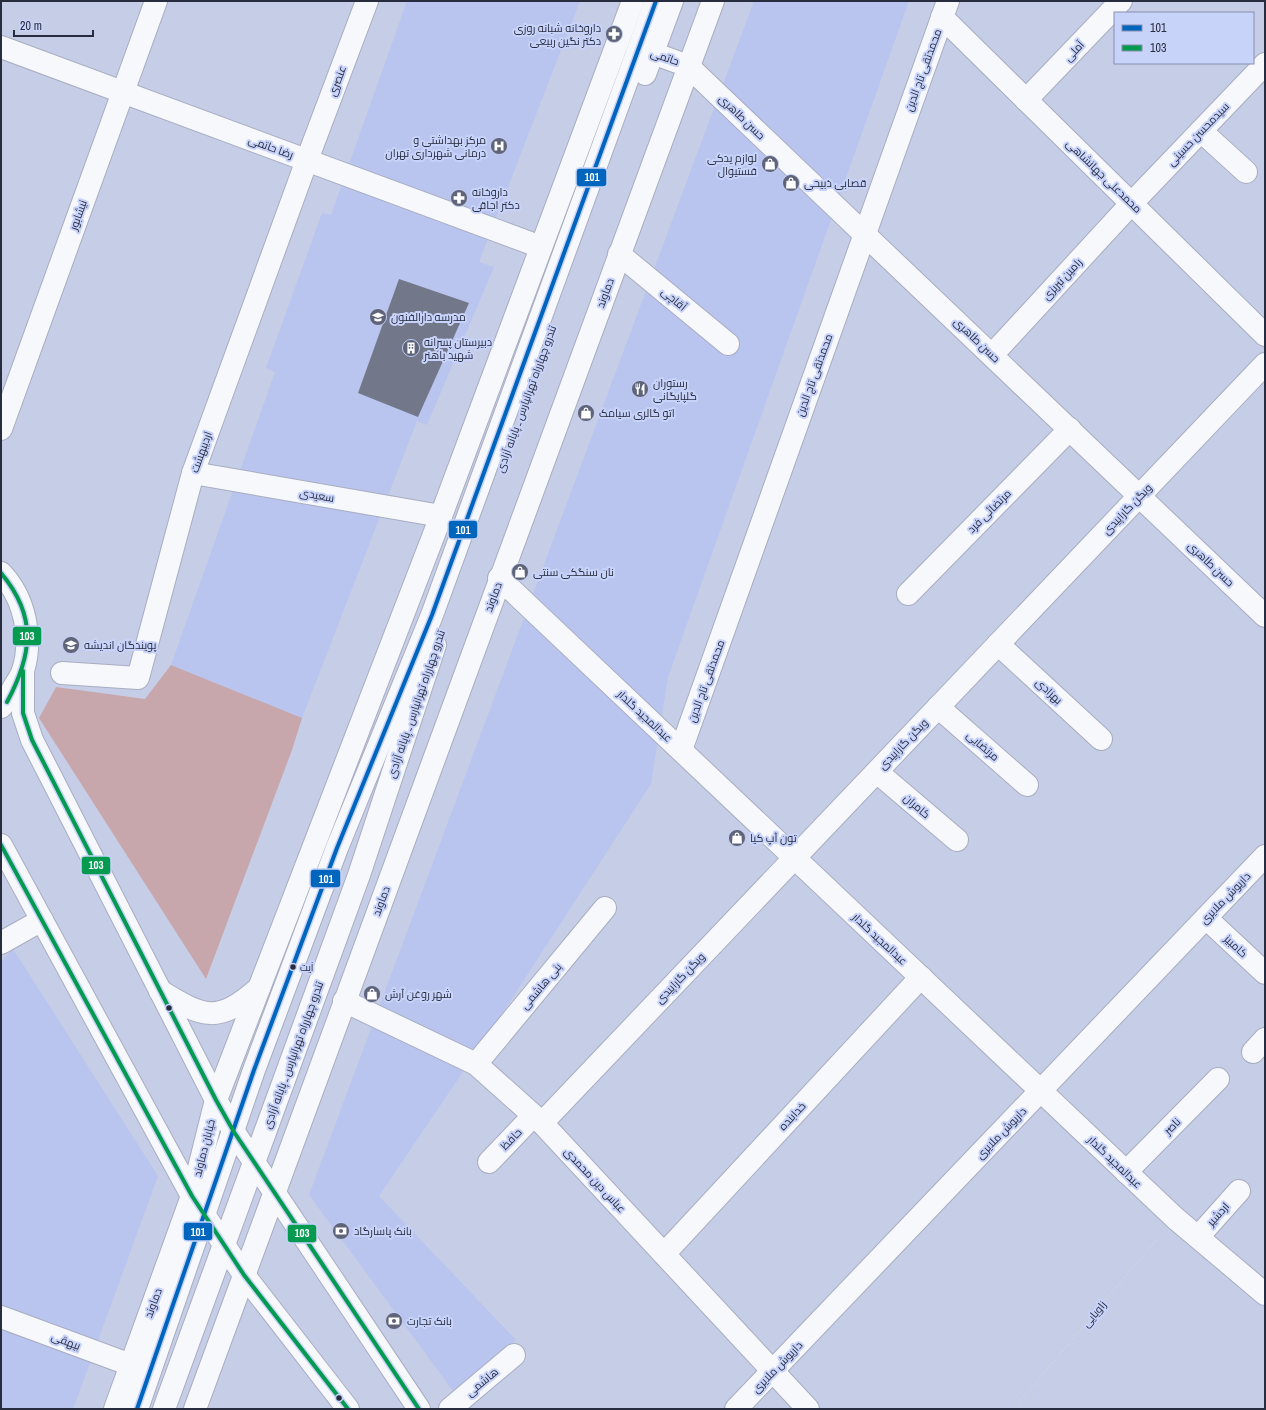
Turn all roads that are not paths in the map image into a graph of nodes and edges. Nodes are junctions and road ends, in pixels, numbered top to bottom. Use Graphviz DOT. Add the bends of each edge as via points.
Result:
graph roads {
  1 [pos="156,1"];
  2 [pos="367,1"];
  3 [pos="633,1"];
  4 [pos="656,1"];
  5 [pos="672,1"];
  6 [pos="712,1"];
  7 [pos="1121,1"];
  8 [pos="945,9"];
  9 [pos="618,41"];
  10 [pos="1,47"];
  11 [pos="1265,64"];
  12 [pos="688,66"];
  13 [pos="123,92"];
  14 [pos="1026,100"];
  15 [pos="1201,131"];
  16 [pos="307,160"];
  17 [pos="1246,172"];
  18 [pos="1132,204"];
  19 [pos="864,234"];
  20 [pos="541,248"];
  21 [pos="619,254"];
  22 [pos="1265,335"];
  23 [pos="728,344"];
  24 [pos="992,355"];
  25 [pos="1263,371"];
  26 [pos="1,429"];
  27 [pos="1070,429"];
  28 [pos="193,473"];
  29 [pos="1139,496"];
  30 [pos="440,516"];
  31 [pos="1,573"];
  32 [pos="500,578"];
  33 [pos="908,594"];
  34 [pos="1265,616"];
  35 [pos="998,644"];
  36 [pos="23,671"];
  37 [pos="62,673"];
  38 [pos="1,707"];
  39 [pos="938,707"];
  40 [pos="1101,739"];
  41 [pos="681,750"];
  42 [pos="877,772"];
  43 [pos="1027,785"];
  44 [pos="957,840"];
  45 [pos="1,845"];
  46 [pos="1265,856"];
  47 [pos="794,858"];
  48 [pos="605,908"];
  49 [pos="1206,918"];
  50 [pos="42,920"];
  51 [pos="1,943"];
  52 [pos="1265,973"];
  53 [pos="921,978"];
  54 [pos="260,987"];
  55 [pos="160,991"];
  56 [pos="344,1001"];
  57 [pos="476,1064"];
  58 [pos="1218,1079"];
  59 [pos="1041,1091"];
  60 [pos="216,1100"];
  61 [pos="537,1120"];
  62 [pos="234,1132"];
  63 [pos="489,1162"];
  64 [pos="255,1164"];
  65 [pos="1126,1172"];
  66 [pos="1239,1191"];
  67 [pos="274,1193"];
  68 [pos="192,1196"];
  69 [pos="204,1215"];
  70 [pos="1198,1237"];
  71 [pos="224,1246"];
  72 [pos="664,1254"];
  73 [pos="244,1275"];
  74 [pos="1262,1285"];
  75 [pos="1,1317"];
  76 [pos="514,1355"];
  77 [pos="131,1365"];
  78 [pos="773,1371"];
  79 [pos="115,1409"];
  80 [pos="137,1409"];
  81 [pos="164,1409"];
  82 [pos="194,1409"];
  83 [pos="348,1409"];
  84 [pos="419,1409"];
  85 [pos="450,1409"];
  86 [pos="736,1409"];
  87 [pos="808,1409"];
  1 -- 13 [label="street, نیشابور"];
  2 -- 16 [label="street, عنصری"];
  3 -- 9 [label="street"];
  4 -- 62 [label="street" via="432,615 337,848 257,1062"];
  5 -- 64 [label="street, تندرو چهارراه تهرانپارس ـ پایانه آزادی" via="425,672 359,875"];
  6 -- 12 [label="street, دماوند"];
  7 -- 14 [label="street, آملی"];
  8 -- 14 [label="street, محمدعلی جهانشاهی"];
  8 -- 19 [label="street, محمدتقی تاج الدین"];
  9 -- 12 [label="street, حاتمی"];
  9 -- 20 [label="street"];
  10 -- 13 [label="street, رضا حاتمی"];
  11 -- 15 [label="street, سیدمحسن حسینی"];
  12 -- 19 [label="street, حسن طاهری"];
  12 -- 21 [label="street, دماوند"];
  13 -- 16 [label="street, رضا حاتمی"];
  13 -- 26 [label="street, نیشابور"];
  14 -- 18 [label="street, محمدعلی جهانشاهی"];
  15 -- 17 [label="street"];
  15 -- 18 [label="street, سیدمحسن حسینی"];
  16 -- 20 [label="street, رضا حاتمی"];
  16 -- 28 [label="street, اردیبهشت"];
  18 -- 22 [label="street, محمدعلی جهانشاهی"];
  18 -- 24 [label="street, رامین تبریزی"];
  19 -- 24 [label="street, حسن طاهری"];
  19 -- 41 [label="street, محمدتقی تاج الدین"];
  20 -- 30 [label="street"];
  21 -- 23 [label="street, آقاچی"];
  21 -- 32 [label="street, دماوند"];
  24 -- 27 [label="street, حسن طاهری"];
  25 -- 29 [label="street, ویگن گاراپیدی"];
  27 -- 29 [label="street, حسن طاهری"];
  27 -- 33 [label="street, مرتضائی فرد"];
  28 -- 30 [label="street, سعیدی"];
  28 -- 37 [label="street, اردیبهشت" via="138,678"];
  29 -- 34 [label="street, حسن طاهری"];
  29 -- 35 [label="street, ویگن گاراپیدی"];
  30 -- 54 [label="street"];
  31 -- 36 [label="street" via="9,582 23,609 27,640"];
  32 -- 41 [label="street, عبدالمجید گلدار"];
  32 -- 56 [label="street, دماوند"];
  35 -- 39 [label="street, ویگن گاراپیدی"];
  35 -- 40 [label="street, بهزادی"];
  36 -- 38 [label="street"];
  36 -- 55 [label="street" via="23,713 32,740"];
  39 -- 42 [label="street, ویگن گاراپیدی"];
  39 -- 43 [label="street, مرتضایی"];
  41 -- 47 [label="street, عبدالمجید گلدار"];
  42 -- 44 [label="street, کامران"];
  42 -- 47 [label="street, ویگن گاراپیدی"];
  45 -- 50 [label="street"];
  46 -- 49 [label="street, داریوش ملایری"];
  47 -- 53 [label="street, عبدالمجید گلدار"];
  47 -- 61 [label="street, ویگن گاراپیدی"];
  48 -- 57 [label="street, بنی هاشمی"];
  49 -- 52 [label="street, کامبیز"];
  49 -- 59 [label="street, داریوش ملایری"];
  50 -- 51 [label="street"];
  50 -- 68 [label="street"];
  53 -- 59 [label="street, عبدالمجید گلدار"];
  53 -- 72 [label="street, خدابنده"];
  54 -- 55 [label="street" via="242,1002 222,1012 202,1013 182,1005"];
  54 -- 60 [label="street"];
  55 -- 60 [label="street"];
  56 -- 57 [label="street, عباس دین محمدی"];
  56 -- 67 [label="street, دماوند"];
  57 -- 61 [label="street, عباس دین محمدی"];
  58 -- 65 [label="street, ناصر"];
  59 -- 65 [label="street, عبدالمجید گلدار"];
  59 -- 78 [label="street, داریوش ملایری"];
  60 -- 62 [label="street"];
  60 -- 68 [label="street, خیابان دماوند"];
  61 -- 63 [label="street, حافظ"];
  61 -- 72 [label="street, عباس دین محمدی"];
  62 -- 64 [label="street"];
  62 -- 69 [label="street"];
  64 -- 67 [label="street"];
  64 -- 71 [label="street, تندرو چهارراه تهرانپارس ـ پایانه آزادی"];
  65 -- 70 [label="street, عبدالمجید گلدار"];
  66 -- 70 [label="street, اردشیر"];
  67 -- 73 [label="street"];
  67 -- 84 [label="street"];
  68 -- 69 [label="street"];
  68 -- 77 [label="street, دماوند"];
  69 -- 71 [label="street"];
  69 -- 80 [label="street"];
  70 -- 74 [label="street, عبدالمجید گلدار"];
  71 -- 73 [label="street"];
  71 -- 81 [label="street, تندرو چهارراه تهرانپارس ـ پایانه آزادی"];
  72 -- 78 [label="street, عباس دین محمدی"];
  73 -- 82 [label="street"];
  73 -- 83 [label="street"];
  75 -- 77 [label="street, بیهقی"];
  76 -- 85 [label="street, هاشمی"];
  77 -- 79 [label="street, دماوند"];
  78 -- 86 [label="street, داریوش ملایری"];
  78 -- 87 [label="street, عباس دین محمدی"];
}
